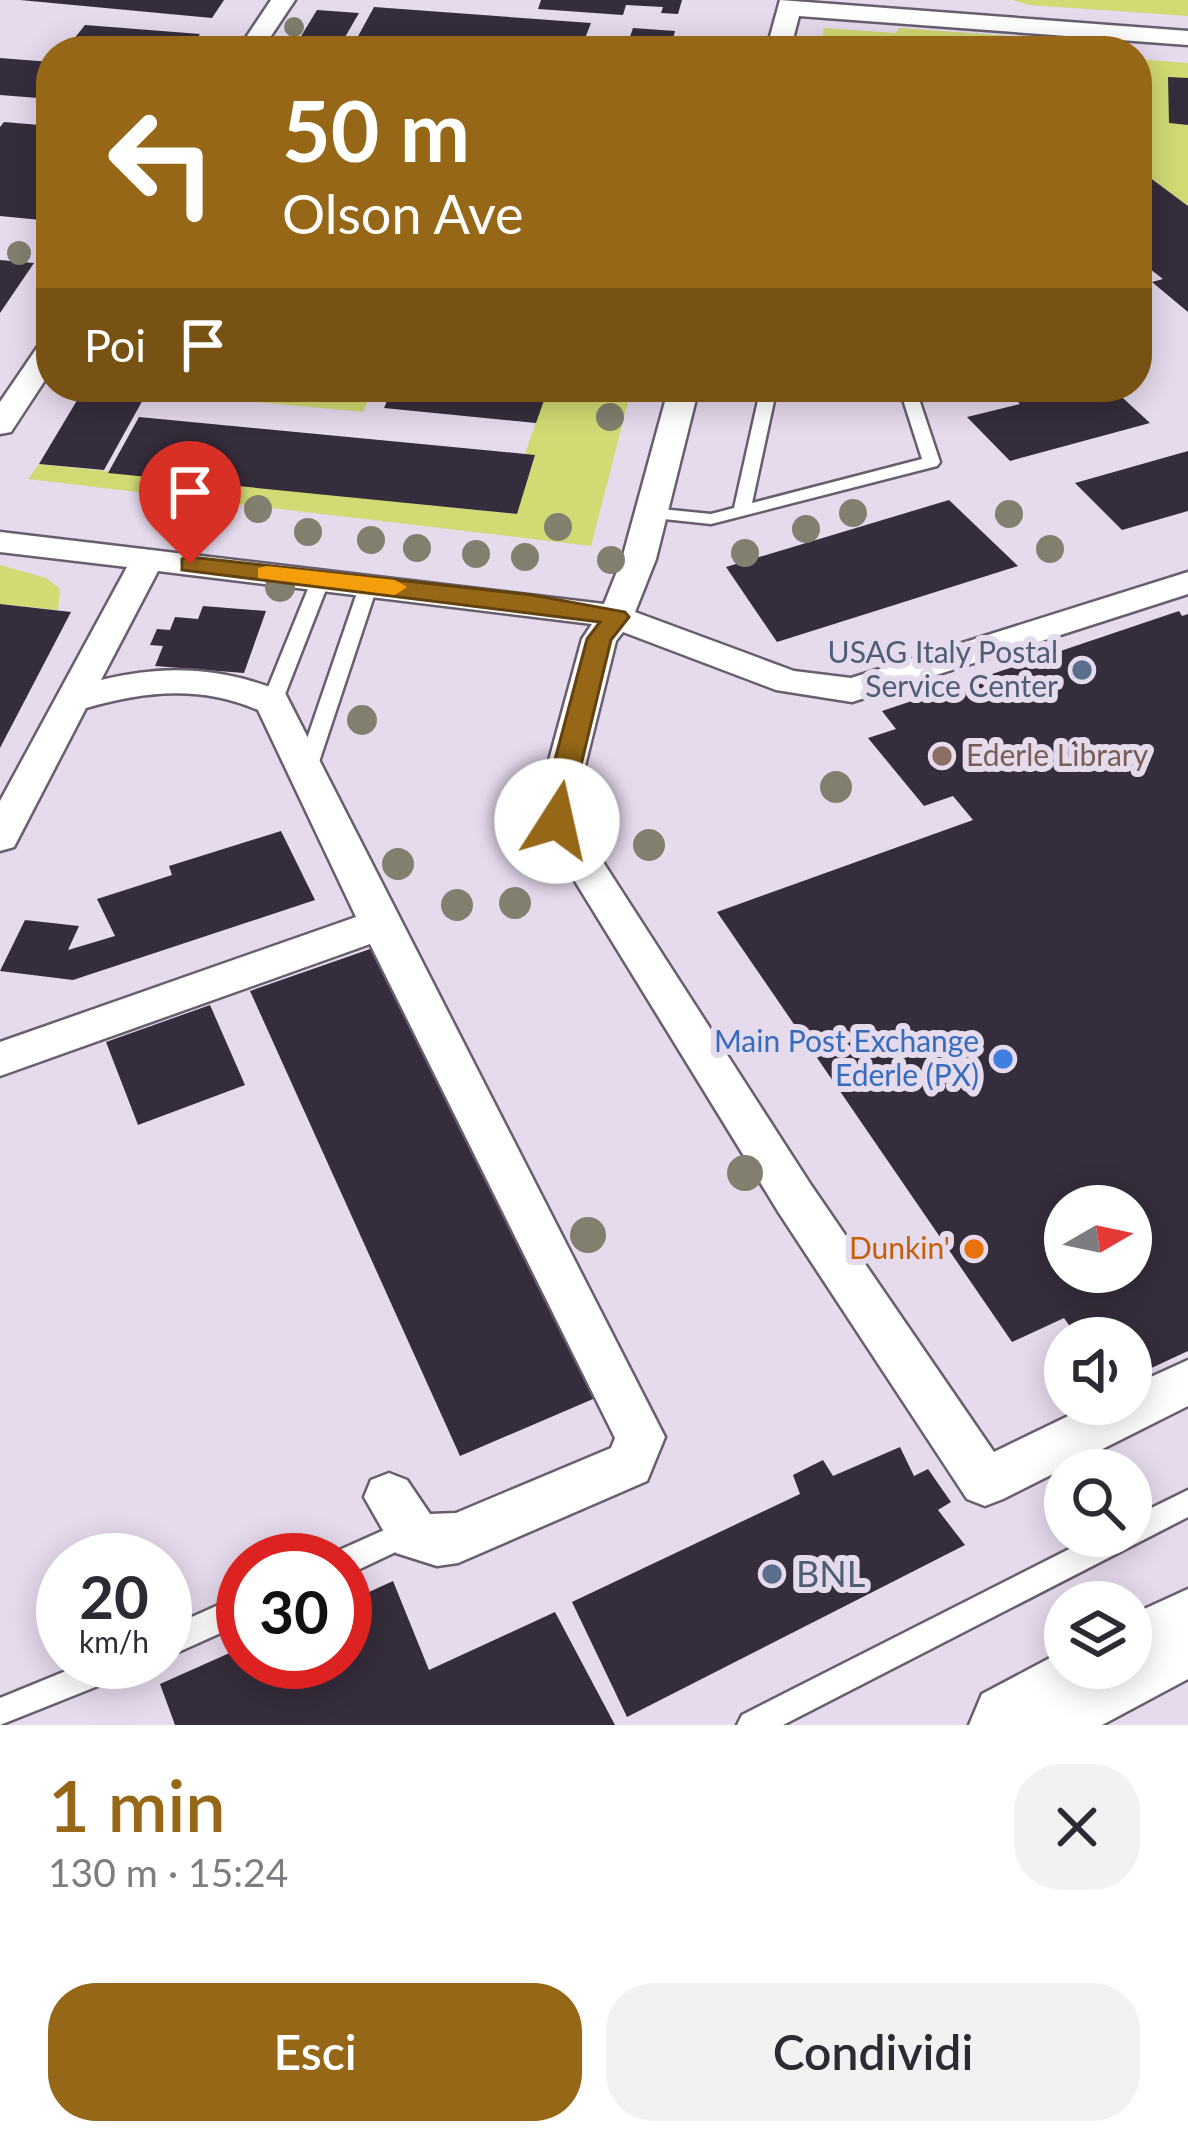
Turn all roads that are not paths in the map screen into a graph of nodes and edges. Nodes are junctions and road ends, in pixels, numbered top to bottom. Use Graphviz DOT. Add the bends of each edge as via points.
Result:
graph roads {
  1 [pos="283,0"];
  2 [pos="791,4"];
  3 [pos="259,36"];
  4 [pos="782,36"];
  5 [pos="1188,38"];
  6 [pos="36,371"];
  7 [pos="680,402"];
  8 [pos="766,402"];
  9 [pos="912,402"];
  10 [pos="0,425"];
  11 [pos="742,511"];
  12 [pos="651,513"];
  13 [pos="0,542"];
  14 [pos="146,560"];
  15 [pos="321,579"];
  16 [pos="1188,583"];
  17 [pos="369,584"];
  18 [pos="616,617"];
  19 [pos="69,701"];
  20 [pos="272,702"];
  21 [pos="305,771"];
  22 [pos="0,837"];
  23 [pos="380,924"];
  24 [pos="0,1059"];
  25 [pos="1188,1382"];
  26 [pos="1188,1503"];
  27 [pos="400,1514"];
  28 [pos="1152,1521"];
  29 [pos="372,1538"];
  30 [pos="1082,1557"];
  31 [pos="1188,1632"];
  32 [pos="1152,1651"];
  33 [pos="58,1689"];
  34 [pos="1081,1689"];
  35 [pos="0,1713"];
  36 [pos="752,1725"];
  37 [pos="1013,1725"];
  1 -- 3 [label="street"];
  2 -- 4 [label="street"];
  2 -- 5 [label="street"];
  6 -- 10 [label="street"];
  7 -- 12 [label="street"];
  8 -- 11 [label="lane"];
  9 -- 11 [label="lane" via="932,462"];
  11 -- 12 [label="lane" via="711,519"];
  12 -- 18 [label="street"];
  13 -- 14 [label="street"];
  14 -- 15 [label="street"];
  14 -- 19 [label="street"];
  15 -- 17 [label="street"];
  15 -- 20 [label="lane"];
  16 -- 18 [label="street" via="852,691 789,682"];
  17 -- 18 [label="street"];
  17 -- 21 [label="lane"];
  18 -- 25 [label="street" via="599,639 557,821 985,1482"];
  19 -- 20 [label="street" via="170,678"];
  19 -- 22 [label="street"];
  20 -- 21 [label="street"];
  21 -- 23 [label="street"];
  23 -- 24 [label="street"];
  23 -- 27 [label="street" via="640,1436 629,1464 458,1538 436,1540"];
  26 -- 28 [label="lane"];
  27 -- 29 [label="lane"];
  30 -- 36 [label="lane"];
  31 -- 32 [label="main road"];
  33 -- 35 [label="lane"];
  34 -- 37 [label="main road"];
}
